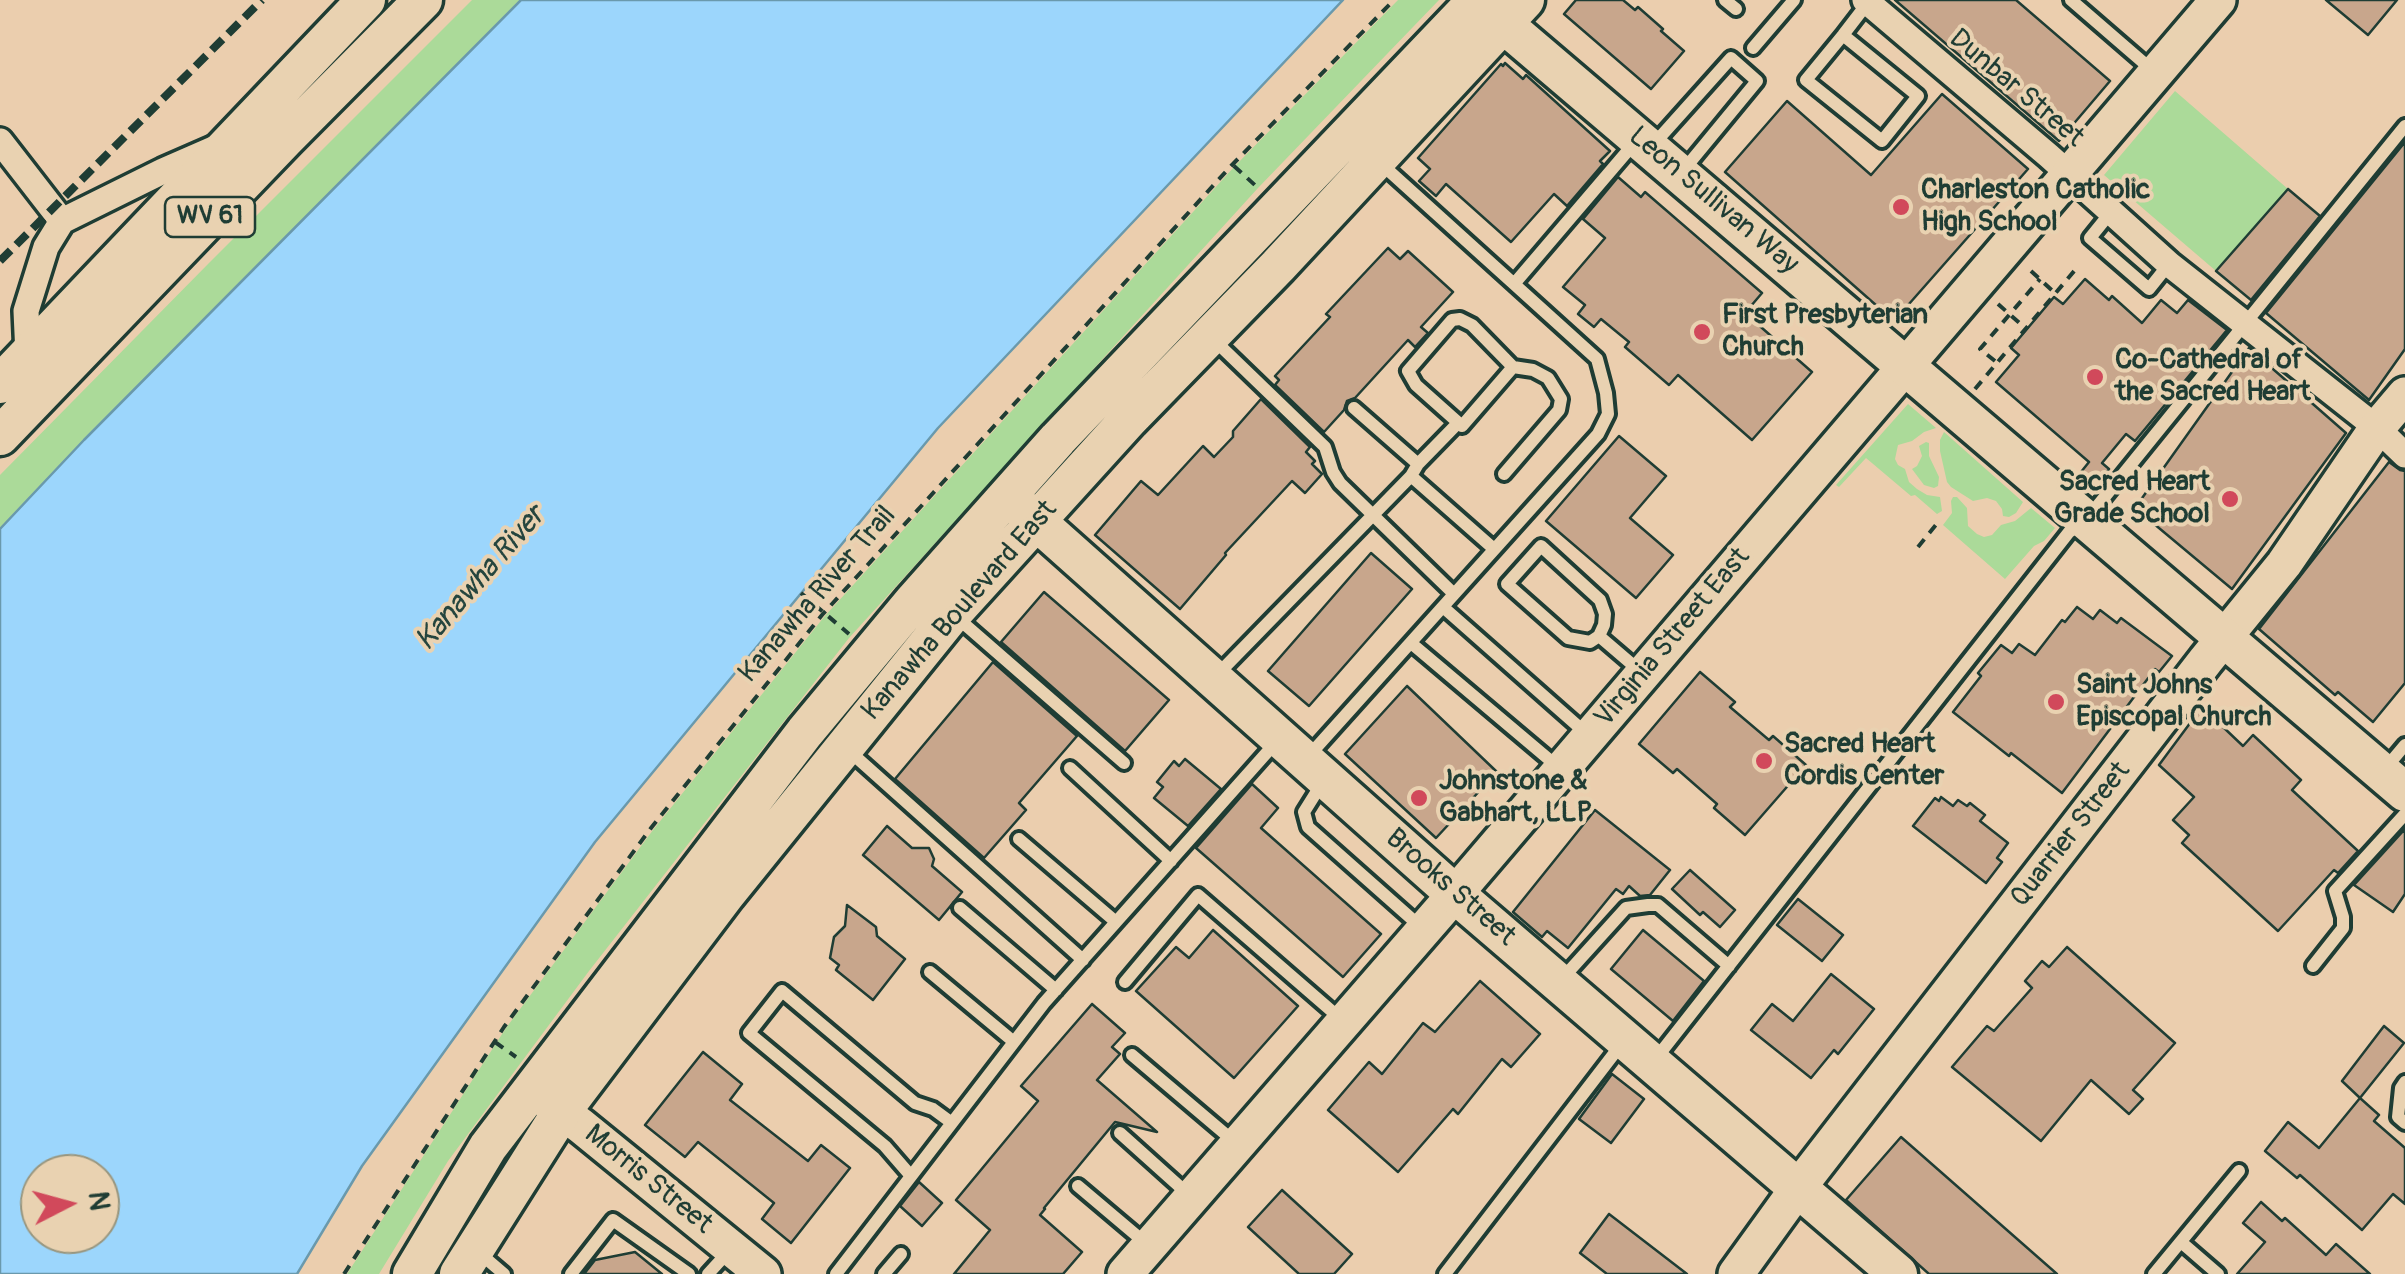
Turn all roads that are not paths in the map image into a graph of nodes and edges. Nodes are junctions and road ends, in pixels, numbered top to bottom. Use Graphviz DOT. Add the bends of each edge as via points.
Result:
graph roads {
  1 [pos="366,0"];
  2 [pos="423,0"];
  3 [pos="1794,0"];
  4 [pos="2071,0"];
  5 [pos="2218,0"];
  6 [pos="1867,2"];
  7 [pos="1496,6"];
  8 [pos="1842,35"];
  9 [pos="1753,48"];
  10 [pos="2156,74"];
  11 [pos="2405,126"];
  12 [pos="0,140"];
  13 [pos="232,141"];
  14 [pos="1644,143"];
  15 [pos="1376,159"];
  16 [pos="1680,174"];
  17 [pos="2070,175"];
  18 [pos="62,221"];
  19 [pos="1514,284"];
  20 [pos="2246,323"];
  21 [pos="1210,336"];
  22 [pos="28,355"];
  23 [pos="1906,365"];
  24 [pos="1512,367"];
  25 [pos="0,384"];
  26 [pos="2405,395"];
  27 [pos="1354,408"];
  28 [pos="1458,423"];
  29 [pos="2376,428"];
  30 [pos="0,436"];
  31 [pos="2405,454"];
  32 [pos="1414,470"];
  33 [pos="1504,474"];
  34 [pos="1007,496"];
  35 [pos="1373,515"];
  36 [pos="2086,520"];
  37 [pos="1036,521"];
  38 [pos="1494,549"];
  39 [pos="1454,594"];
  40 [pos="1443,607"];
  41 [pos="952,614"];
  42 [pos="1598,636"];
  43 [pos="2223,639"];
  44 [pos="1410,643"];
  45 [pos="1643,674"];
  46 [pos="1214,679"];
  47 [pos="1590,737"];
  48 [pos="845,747"];
  49 [pos="1304,759"];
  50 [pos="1124,763"];
  51 [pos="1070,768"];
  52 [pos="1561,770"];
  53 [pos="2397,770"];
  54 [pos="2405,814"];
  55 [pos="1019,839"];
  56 [pos="1171,861"];
  57 [pos="1456,894"];
  58 [pos="960,908"];
  59 [pos="1116,922"];
  60 [pos="1424,930"];
  61 [pos="1082,960"];
  62 [pos="1729,966"];
  63 [pos="2313,966"];
  64 [pos="930,972"];
  65 [pos="1124,982"];
  66 [pos="1559,982"];
  67 [pos="1056,990"];
  68 [pos="1344,1022"];
  69 [pos="1014,1042"];
  70 [pos="1639,1051"];
  71 [pos="1132,1056"];
  72 [pos="2405,1082"];
  73 [pos="537,1086"];
  74 [pos="952,1123"];
  75 [pos="2405,1123"];
  76 [pos="1120,1133"];
  77 [pos="1238,1145"];
  78 [pos="2239,1171"];
  79 [pos="911,1176"];
  80 [pos="1078,1186"];
  81 [pos="1798,1188"];
  82 [pos="1191,1198"];
  83 [pos="2181,1242"];
  84 [pos="1149,1246"];
  85 [pos="901,1254"];
  86 [pos="467,1261"];
  87 [pos="720,1261"];
  88 [pos="412,1274"];
  89 [pos="504,1274"];
  90 [pos="572,1274"];
  91 [pos="689,1274"];
  92 [pos="764,1274"];
  93 [pos="836,1274"];
  94 [pos="884,1274"];
  95 [pos="1125,1274"];
  96 [pos="1445,1274"];
  97 [pos="1736,1274"];
  98 [pos="1898,1274"];
  99 [pos="2154,1274"];
  100 [pos="2218,1274"];
  1 -- 13 [label="main road, WV 61"];
  2 -- 30 [label="main road, WV 61"];
  3 -- 9 [label="lane"];
  4 -- 10 [label="lane"];
  5 -- 10 [label="main road, Virginia Street East"];
  6 -- 8 [label="lane"];
  6 -- 17 [label="street, Dunbar Street"];
  7 -- 14 [label="main road, Leon Sullivan Way"];
  7 -- 15 [label="main road, Kanawha Boulevard East"];
  7 -- 34 [label="main road, Kanawha Boulevard East" via="1084,411"];
  8 -- 8 [label="lane" via="1806,80 1882,141 1918,96"];
  10 -- 17 [label="main road, Virginia Street East"];
  11 -- 20 [label="lane"];
  12 -- 18 [label="street"];
  13 -- 18 [label="street"];
  13 -- 22 [label="main road, WV 61"];
  14 -- 16 [label="main road, Leon Sullivan Way"];
  14 -- 16 [label="lane" via="1731,58 1757,81"];
  14 -- 19 [label="lane"];
  15 -- 19 [label="lane"];
  15 -- 21 [label="main road, Kanawha Boulevard East"];
  16 -- 23 [label="main road, Leon Sullivan Way"];
  17 -- 20 [label="street, Dunbar Street"];
  17 -- 23 [label="main road, Virginia Street East"];
  18 -- 22 [label="street" via="26,312"];
  19 -- 38 [label="lane" via="1597,359 1608,414 1598,434"];
  20 -- 29 [label="street, Dunbar Street"];
  20 -- 36 [label="lane"];
  21 -- 35 [label="lane" via="1325,448 1340,483"];
  21 -- 37 [label="main road, Kanawha Boulevard East"];
  22 -- 25 [label="main road, WV 61"];
  23 -- 36 [label="main road, Leon Sullivan Way"];
  23 -- 45 [label="main road, Virginia Street East"];
  24 -- 28 [label="lane"];
  24 -- 28 [label="lane" via="1472,325 1452,320 1408,372"];
  24 -- 33 [label="lane" via="1548,378 1561,399 1559,410"];
  26 -- 29 [label="main road, Quarrier Street"];
  27 -- 32 [label="lane"];
  28 -- 32 [label="lane"];
  29 -- 31 [label="street, Dunbar Street"];
  29 -- 43 [label="main road, Quarrier Street" via="2284,564"];
  32 -- 35 [label="lane"];
  32 -- 38 [label="lane"];
  34 -- 37 [label="main road, Brooks Street"];
  34 -- 73 [label="main road, Kanawha Boulevard East" via="805,732"];
  35 -- 39 [label="lane"];
  35 -- 46 [label="lane"];
  36 -- 43 [label="main road, Leon Sullivan Way"];
  36 -- 62 [label="lane" via="2069,532"];
  37 -- 41 [label="main road, Kanawha Boulevard East"];
  37 -- 46 [label="main road, Brooks Street"];
  38 -- 39 [label="lane"];
  39 -- 40 [label="lane"];
  40 -- 44 [label="lane"];
  40 -- 47 [label="lane"];
  41 -- 48 [label="main road, Kanawha Boulevard East"];
  41 -- 50 [label="lane"];
  42 -- 42 [label="lane" via="1590,642 1568,638 1507,584 1541,546 1600,600 1604,625"];
  42 -- 45 [label="lane"];
  43 -- 53 [label="main road, Leon Sullivan Way"];
  43 -- 81 [label="main road, Quarrier Street"];
  44 -- 49 [label="lane"];
  44 -- 52 [label="lane"];
  45 -- 47 [label="main road, Virginia Street East"];
  46 -- 49 [label="main road, Brooks Street"];
  47 -- 52 [label="main road, Virginia Street East"];
  48 -- 61 [label="lane"];
  48 -- 73 [label="main road, Kanawha Boulevard East" via="726,894"];
  49 -- 56 [label="lane"];
  49 -- 57 [label="main road, Brooks Street"];
  49 -- 60 [label="lane" via="1308,827"];
  51 -- 56 [label="lane"];
  52 -- 57 [label="main road, Virginia Street East"];
  54 -- 63 [label="lane" via="2336,891 2343,928"];
  55 -- 59 [label="lane"];
  56 -- 59 [label="lane"];
  57 -- 60 [label="main road, Virginia Street East"];
  57 -- 66 [label="main road, Brooks Street"];
  58 -- 67 [label="lane"];
  59 -- 61 [label="lane"];
  60 -- 68 [label="main road, Virginia Street East"];
  61 -- 67 [label="lane"];
  62 -- 66 [label="lane" via="1658,906 1648,905 1626,908"];
  62 -- 70 [label="lane"];
  64 -- 69 [label="lane"];
  65 -- 68 [label="lane" via="1198,896"];
  66 -- 70 [label="main road, Brooks Street"];
  67 -- 69 [label="lane"];
  68 -- 77 [label="main road, Virginia Street East"];
  69 -- 74 [label="lane"];
  70 -- 81 [label="main road, Brooks Street"];
  70 -- 96 [label="lane"];
  71 -- 77 [label="lane"];
  72 -- 75 [label="lane" via="2398,1117"];
  73 -- 86 [label="main road, Kanawha Boulevard East"];
  73 -- 87 [label="main road, Morris Street"];
  73 -- 88 [label="main road, Kanawha Boulevard East" via="488,1147"];
  74 -- 79 [label="lane"];
  74 -- 79 [label="lane" via="915,1103 782,991 749,1033 885,1146"];
  76 -- 82 [label="lane"];
  77 -- 82 [label="main road, Virginia Street East"];
  78 -- 83 [label="lane"];
  79 -- 93 [label="lane"];
  80 -- 84 [label="lane"];
  81 -- 97 [label="main road, Quarrier Street"];
  81 -- 98 [label="main road, Brooks Street"];
  82 -- 84 [label="main road, Virginia Street East"];
  83 -- 99 [label="lane"];
  83 -- 100 [label="lane"];
  84 -- 95 [label="main road, Virginia Street East"];
  85 -- 94 [label="lane"];
  86 -- 89 [label="lane"];
  87 -- 92 [label="main road, Morris Street"];
  90 -- 91 [label="lane" via="613,1220"];
}
